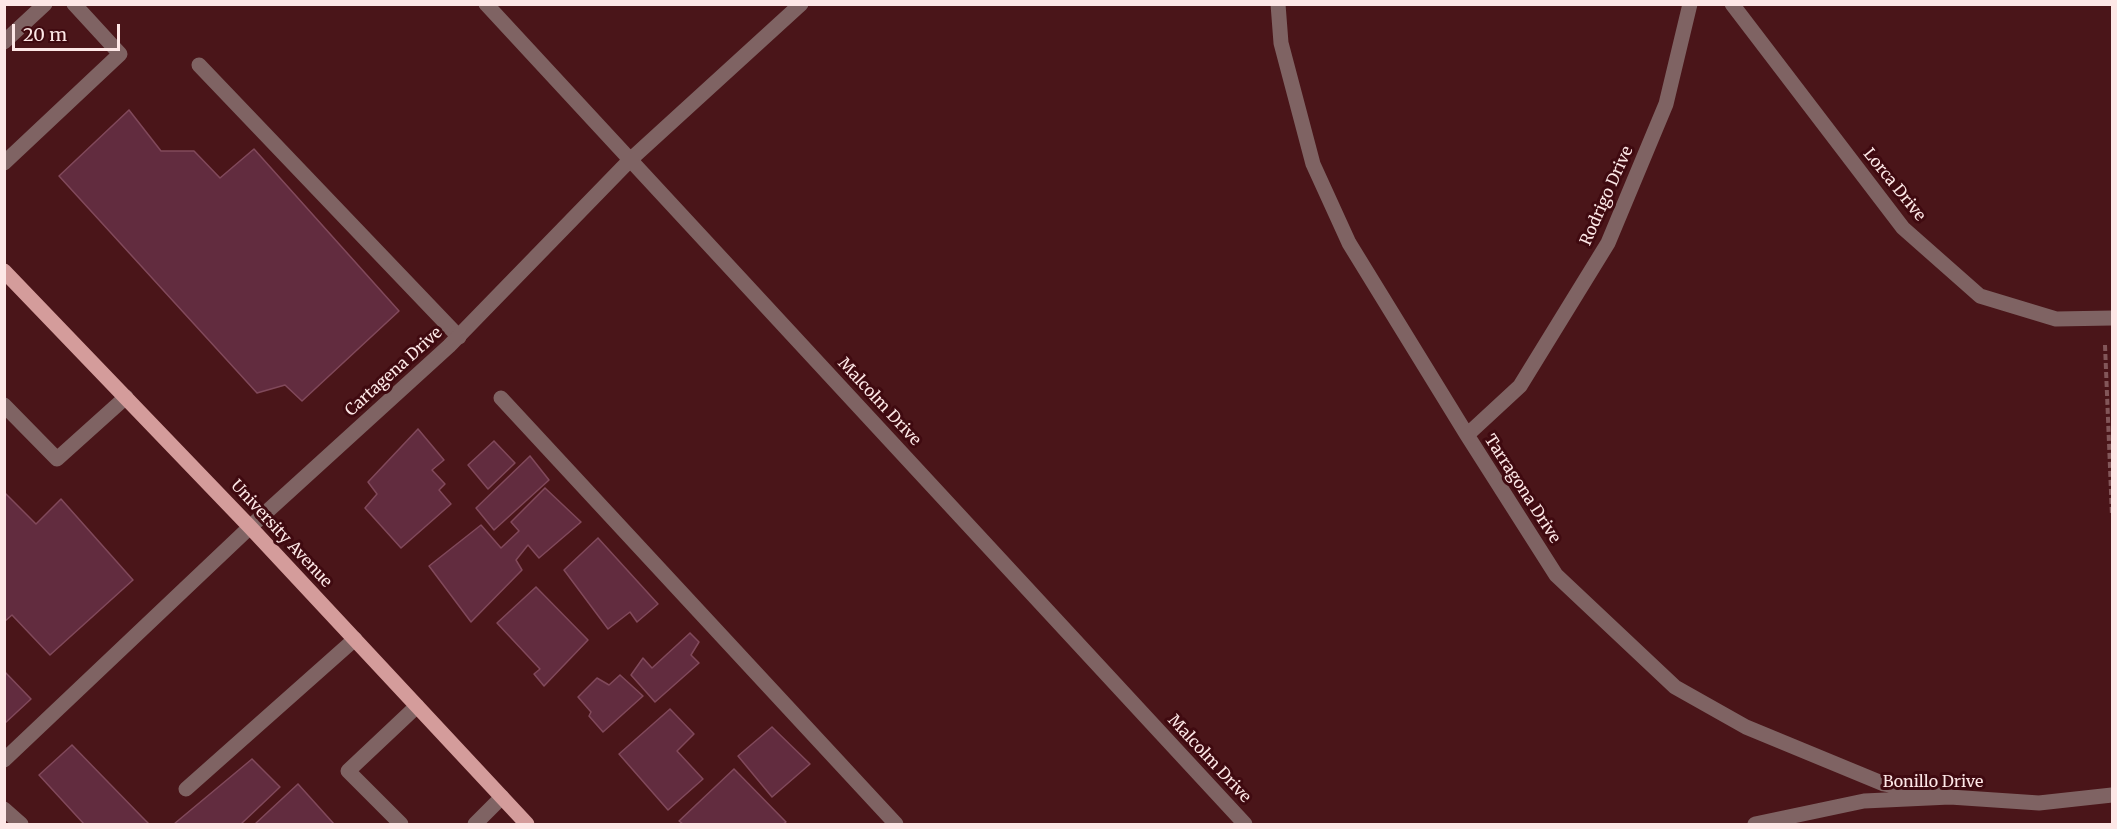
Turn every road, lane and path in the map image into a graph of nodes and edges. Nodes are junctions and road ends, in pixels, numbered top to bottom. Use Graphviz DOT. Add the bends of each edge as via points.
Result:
graph roads {
  1 [pos="45,4"];
  2 [pos="74,4"];
  3 [pos="486,4"];
  4 [pos="801,4"];
  5 [pos="1278,4"];
  6 [pos="1690,4"];
  7 [pos="1732,4"];
  8 [pos="4,42"];
  9 [pos="200,65"];
  10 [pos="630,160"];
  11 [pos="4,163"];
  12 [pos="4,271"];
  13 [pos="2108,319"];
  14 [pos="459,337"];
  15 [pos="126,397"];
  16 [pos="501,398"];
  17 [pos="4,405"];
  18 [pos="1467,435"];
  19 [pos="2112,516"];
  20 [pos="250,527"];
  21 [pos="355,639"];
  22 [pos="417,706"];
  23 [pos="4,760"];
  24 [pos="186,789"];
  25 [pos="2112,795"];
  26 [pos="1950,796"];
  27 [pos="502,797"];
  28 [pos="4,809"];
  29 [pos="21,825"];
  30 [pos="401,825"];
  31 [pos="475,825"];
  32 [pos="527,825"];
  33 [pos="896,825"];
  34 [pos="1245,825"];
  35 [pos="1755,825"];
  1 -- 8 [label="street"];
  2 -- 11 [label="street" via="120,54"];
  3 -- 10 [label="street, Malcolm Drive"];
  4 -- 10 [label="street, Cartagena Drive"];
  5 -- 18 [label="street, Tarragona Drive" via="1281,43 1313,164 1349,243"];
  6 -- 18 [label="street, Rodrigo Drive" via="1666,104 1608,243 1520,386"];
  7 -- 13 [label="street, Lorca Drive" via="1903,228 1980,296 2056,319"];
  9 -- 14 [label="street"];
  10 -- 14 [label="street, Cartagena Drive"];
  10 -- 34 [label="street, Malcolm Drive"];
  12 -- 15 [label="main road, University Avenue"];
  13 -- 19 [label="path"];
  14 -- 20 [label="street, Cartagena Drive"];
  15 -- 17 [label="street" via="57,459"];
  15 -- 20 [label="main road, University Avenue"];
  16 -- 33 [label="street"];
  18 -- 26 [label="street, Tarragona Drive" via="1556,575 1675,687 1746,727 1884,784"];
  20 -- 21 [label="main road, University Avenue"];
  20 -- 23 [label="street, Cartagena Drive"];
  21 -- 22 [label="main road, University Avenue"];
  21 -- 24 [label="street"];
  22 -- 27 [label="main road, University Avenue"];
  22 -- 30 [label="street" via="348,771"];
  25 -- 26 [label="street, Bonillo Drive" via="2040,803"];
  26 -- 35 [label="street, Bonillo Drive" via="1864,801"];
  27 -- 31 [label="street"];
  27 -- 32 [label="main road, University Avenue"];
  28 -- 29 [label="street"];
}
